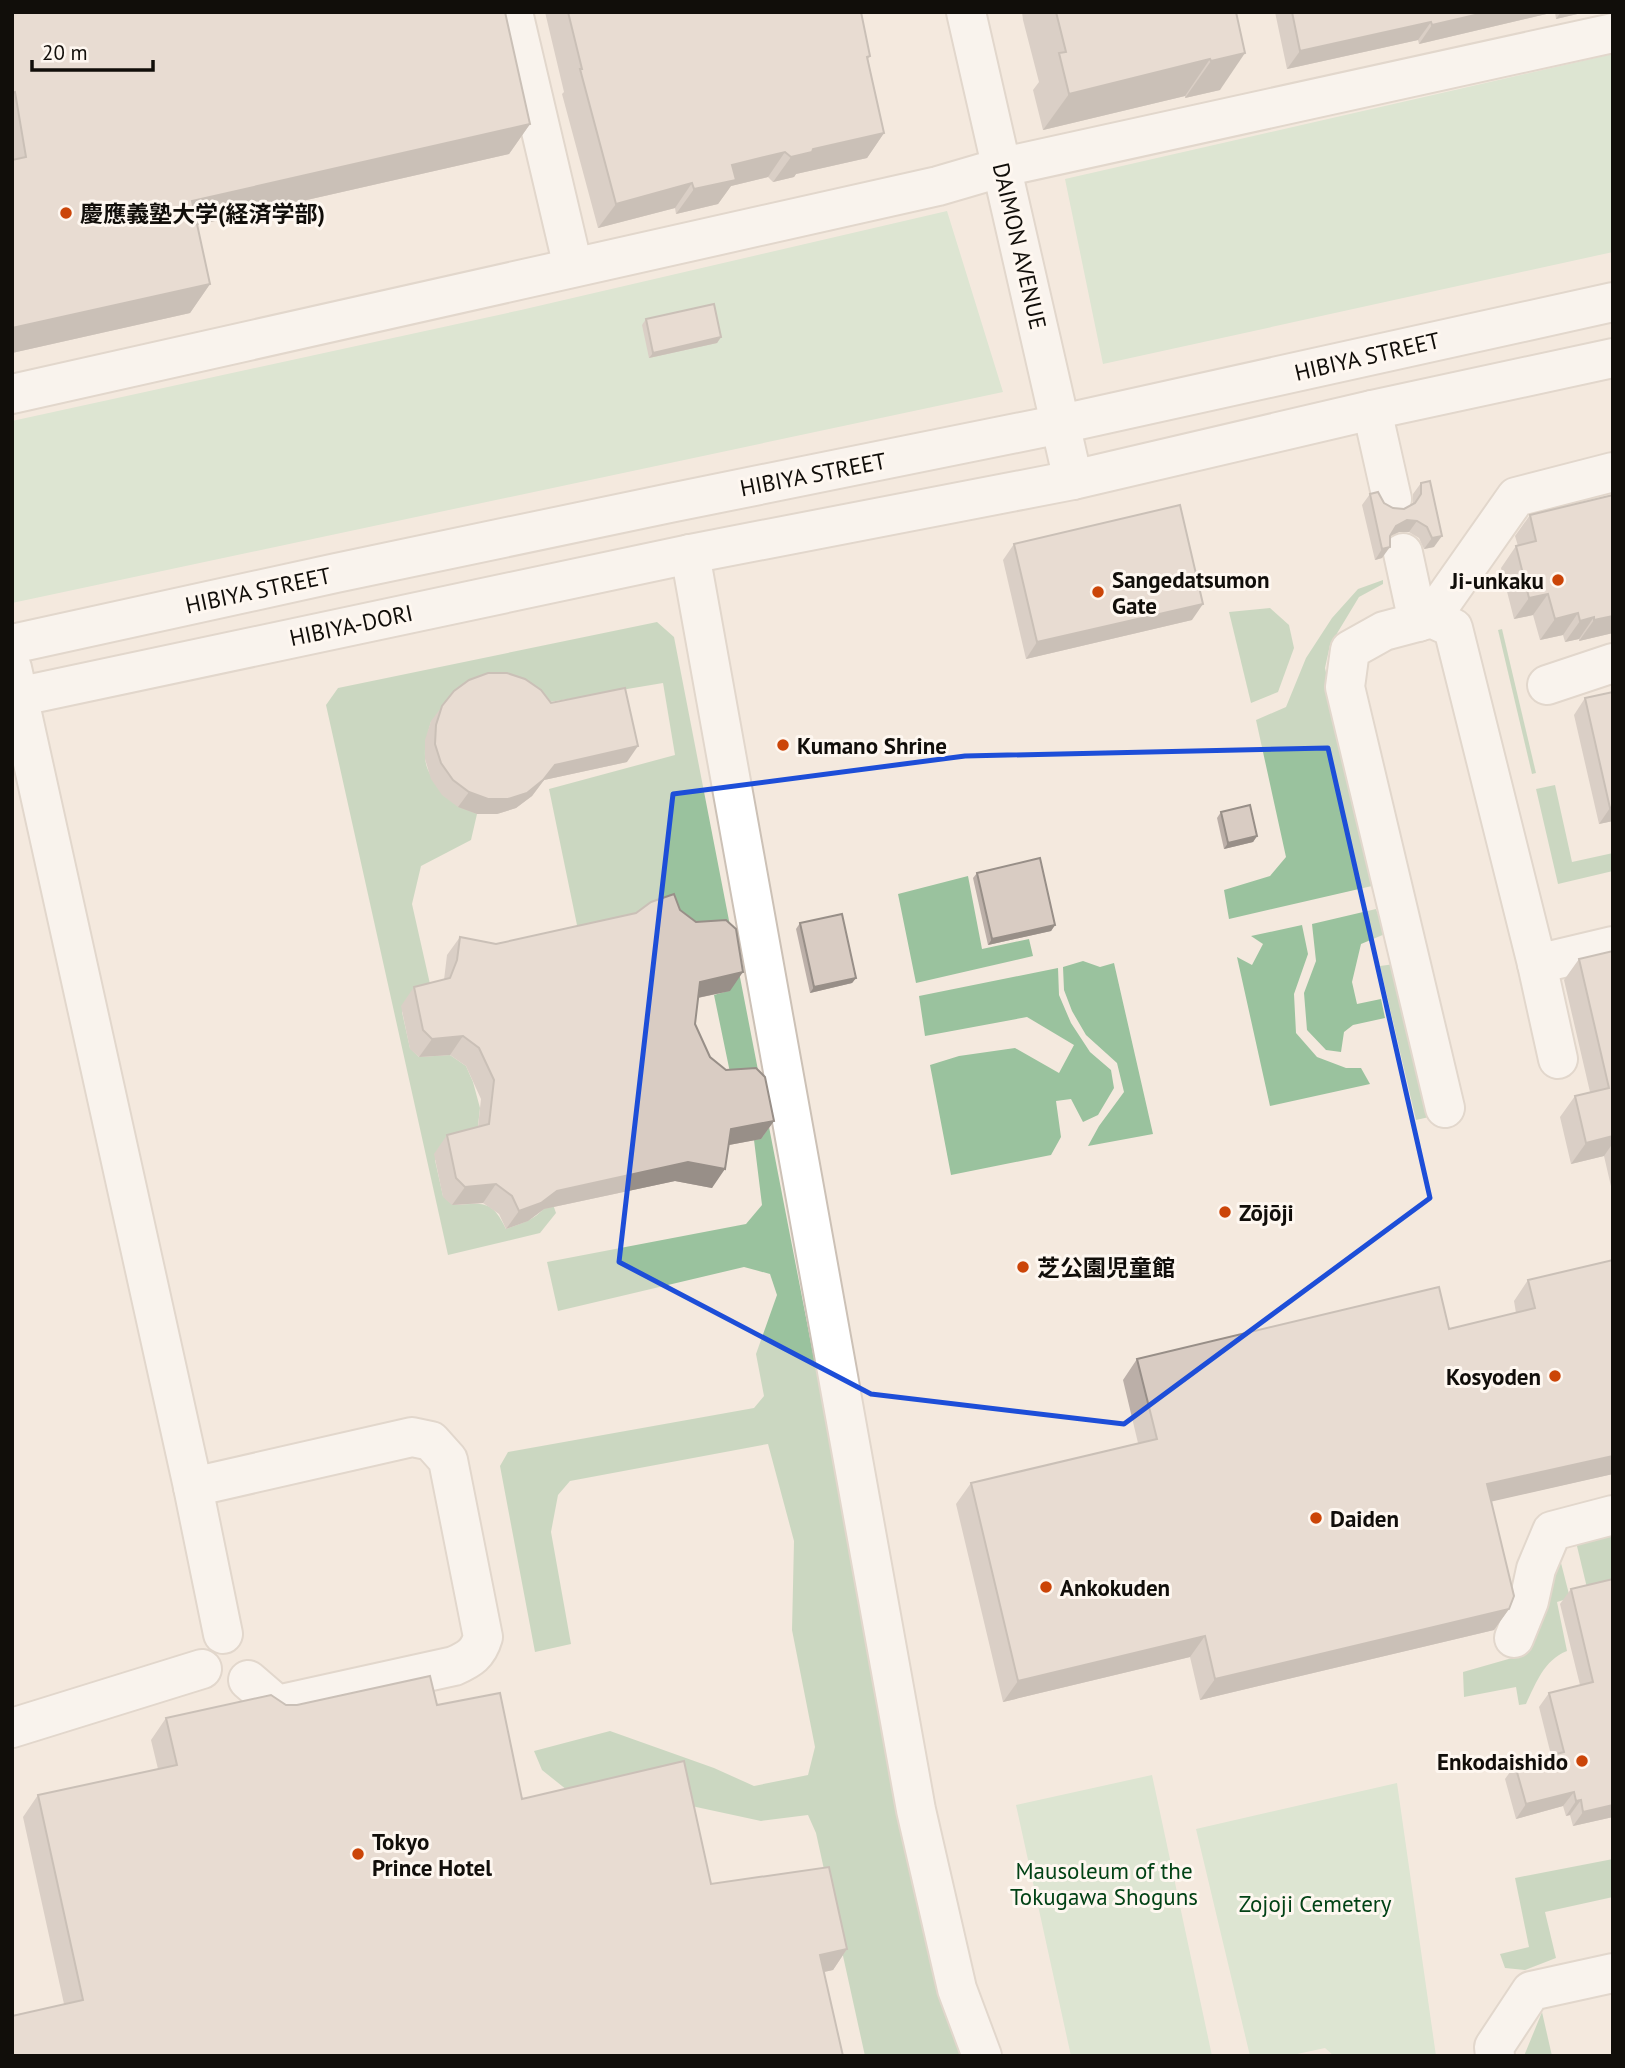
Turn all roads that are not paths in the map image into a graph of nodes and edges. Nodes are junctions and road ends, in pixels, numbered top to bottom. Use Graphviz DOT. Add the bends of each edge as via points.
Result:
graph roads {
  1 [pos="513,12"];
  2 [pos="966,12"];
  3 [pos="1613,33"];
  4 [pos="1003,167"];
  5 [pos="573,267"];
  6 [pos="1613,302"];
  7 [pos="1613,358"];
  8 [pos="12,394"];
  9 [pos="1372,410"];
  10 [pos="1061,424"];
  11 [pos="1613,472"];
  12 [pos="1073,480"];
  13 [pos="1392,499"];
  14 [pos="1404,553"];
  15 [pos="690,554"];
  16 [pos="1425,620"];
  17 [pos="12,644"];
  18 [pos="1613,663"];
  19 [pos="1546,685"];
  20 [pos="14,688"];
  21 [pos="1613,946"];
  22 [pos="1536,964"];
  23 [pos="1558,1059"];
  24 [pos="1445,1108"];
  25 [pos="193,1487"];
  26 [pos="1613,1515"];
  27 [pos="223,1634"];
  28 [pos="1514,1639"];
  29 [pos="202,1669"];
  30 [pos="248,1680"];
  31 [pos="12,1728"];
  32 [pos="1613,1973"];
  33 [pos="982,2056"];
  34 [pos="1495,2056"];
  1 -- 5 [label="street"];
  2 -- 4 [label="street, DAIMON AVENUE"];
  3 -- 4 [label="street"];
  4 -- 5 [label="street" via="938,186"];
  4 -- 10 [label="street, DAIMON AVENUE"];
  5 -- 8 [label="street"];
  6 -- 10 [label="street, HIBIYA STREET"];
  7 -- 9 [label="street"];
  9 -- 12 [label="street"];
  9 -- 13 [label="street"];
  10 -- 12 [label="street, DAIMON AVENUE"];
  10 -- 17 [label="street, HIBIYA STREET"];
  11 -- 16 [label="street" via="1517,496"];
  12 -- 15 [label="street"];
  14 -- 16 [label="street"];
  15 -- 20 [label="street, HIBIYA-DORI"];
  15 -- 33 [label="street" via="916,1810 957,1989"];
  16 -- 22 [label="street" via="1453,628"];
  16 -- 24 [label="street" via="1384,631 1350,650 1345,687"];
  18 -- 19 [label="street"];
  20 -- 25 [label="street"];
  21 -- 22 [label="street"];
  22 -- 23 [label="street"];
  25 -- 27 [label="street"];
  25 -- 30 [label="street" via="412,1437 431,1441 448,1460 483,1637 470,1659 277,1705"];
  26 -- 28 [label="street" via="1552,1531"];
  27 -- 29 [label="street" via="204,1647"];
  27 -- 30 [label="street" via="240,1637 252,1648 255,1664"];
  29 -- 30 [label="street" via="211,1683 226,1688"];
  29 -- 31 [label="street"];
  32 -- 34 [label="street" via="1531,1991 1494,2047"];
}
